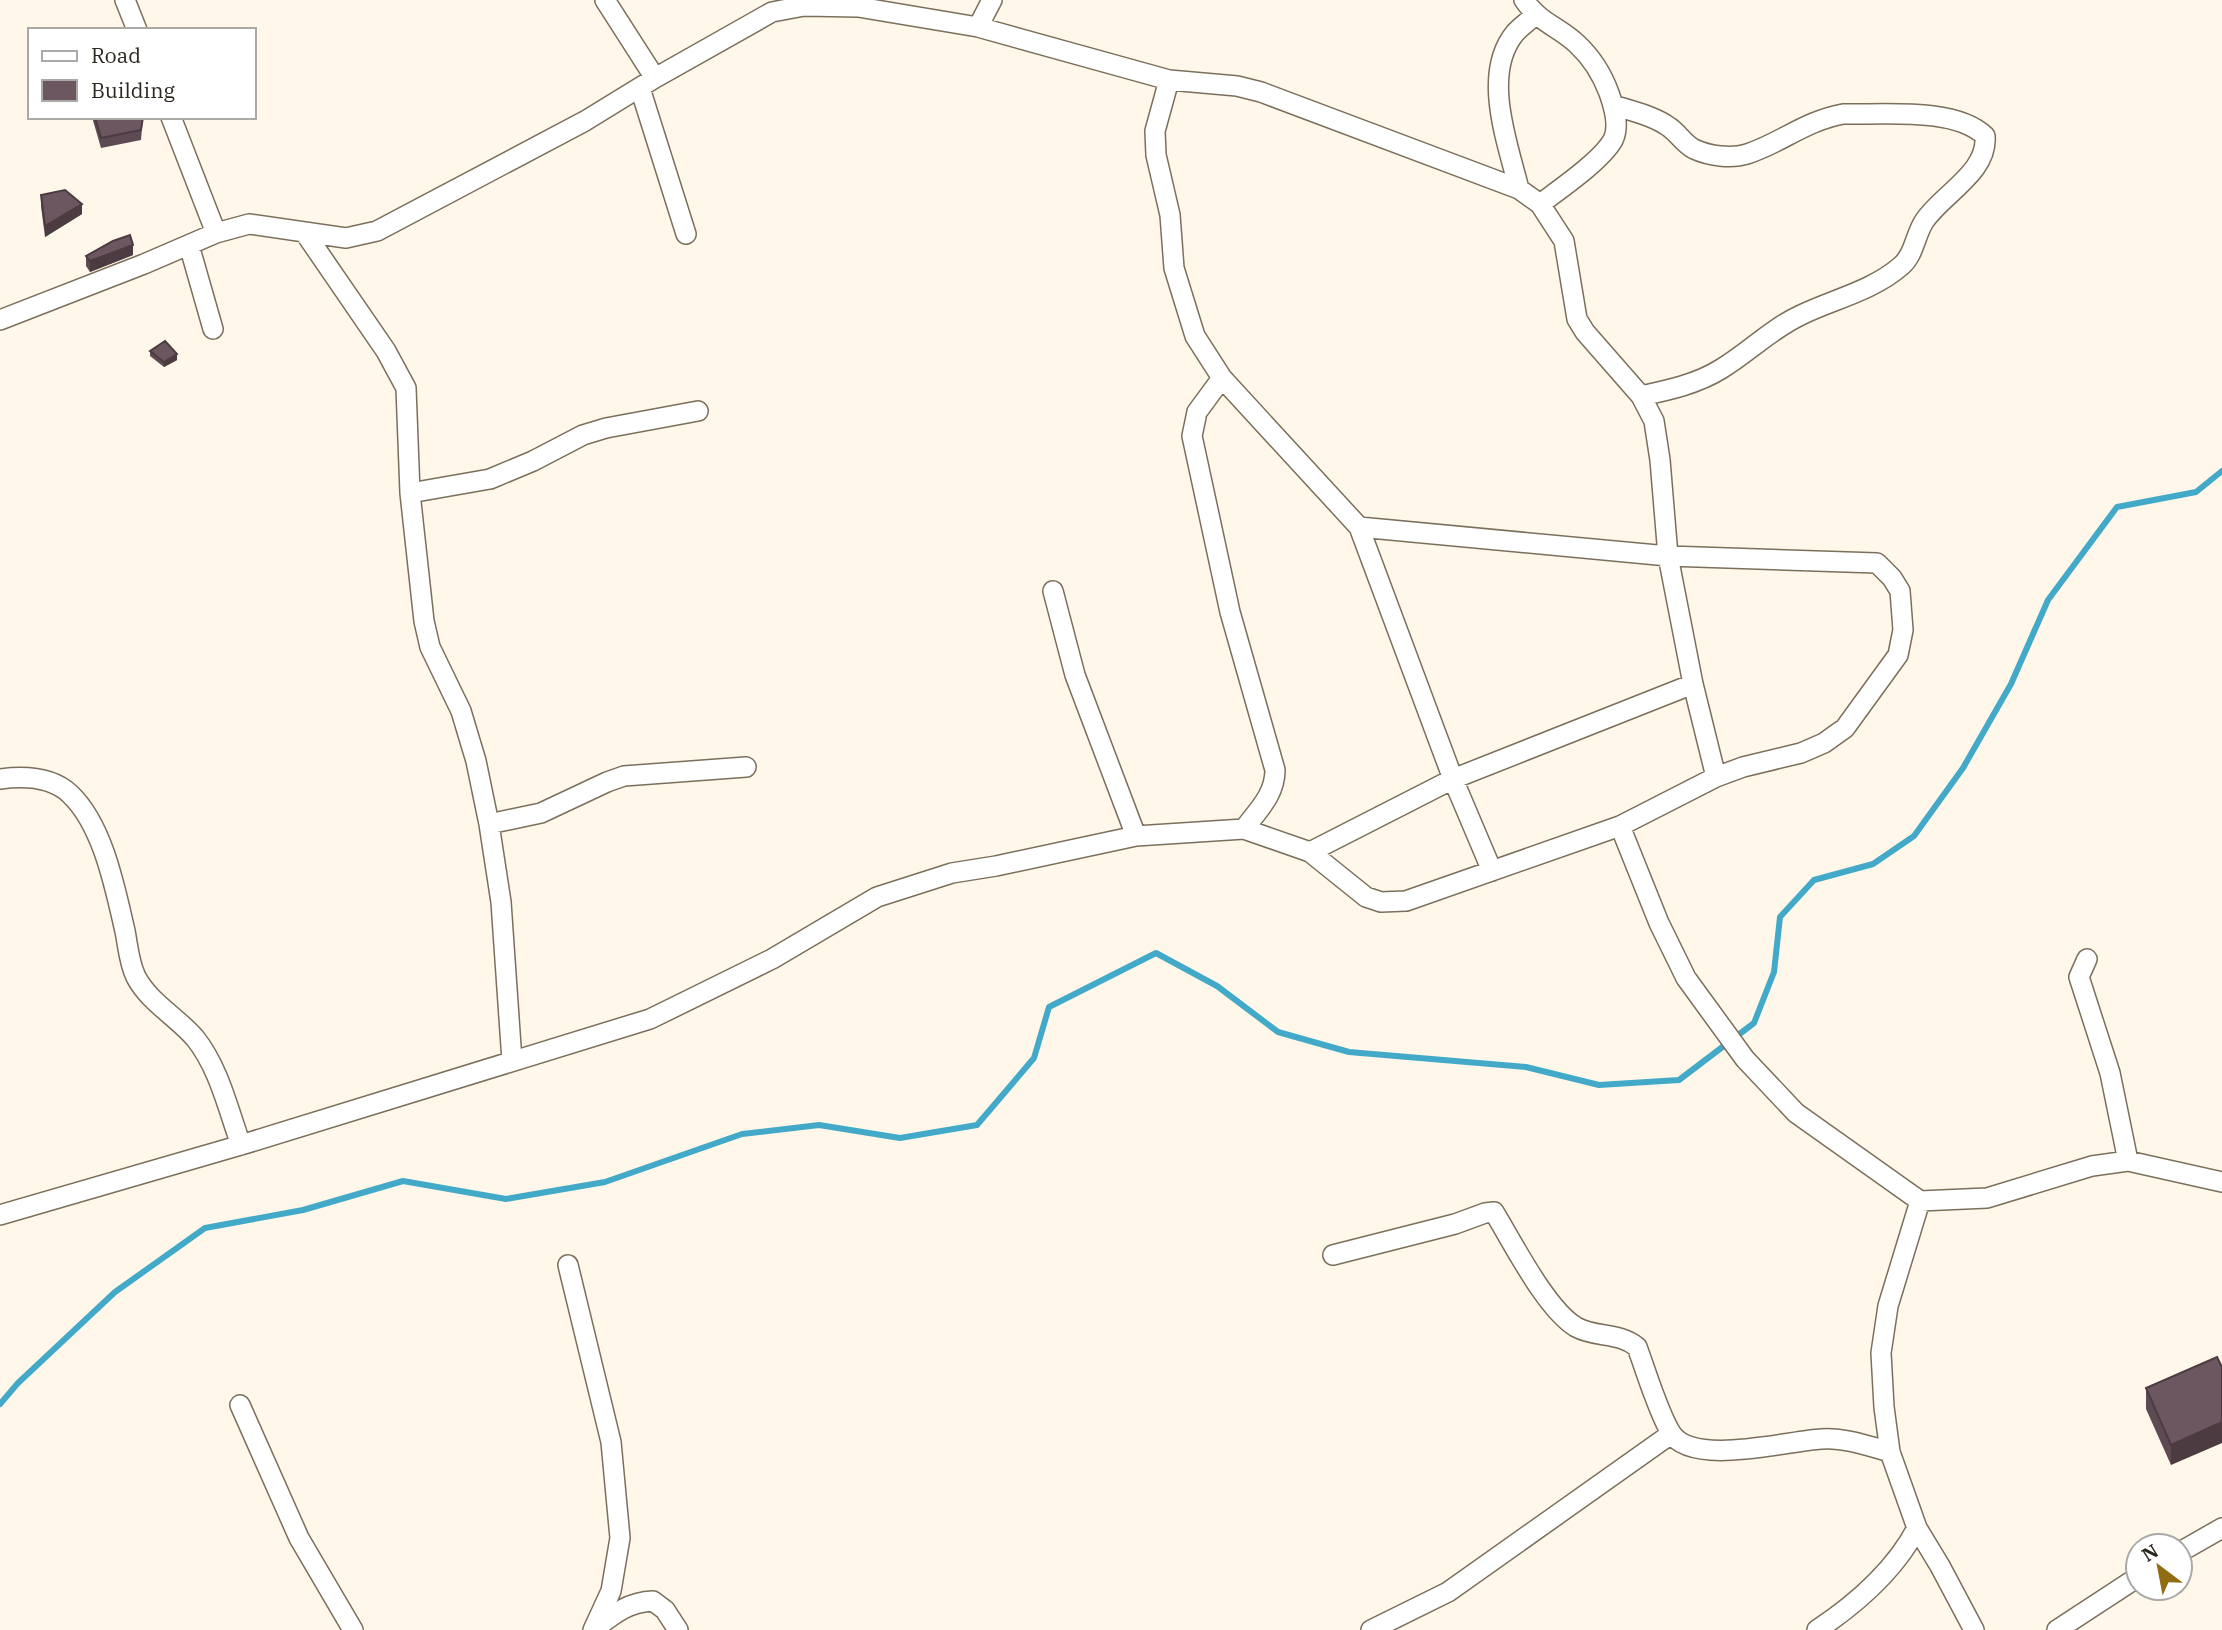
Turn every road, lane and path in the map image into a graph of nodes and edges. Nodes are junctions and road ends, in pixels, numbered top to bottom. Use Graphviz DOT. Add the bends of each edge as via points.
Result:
graph roads {
  1 [pos="125,0"];
  2 [pos="605,0"];
  3 [pos="992,0"];
  4 [pos="859,4"];
  5 [pos="1529,8"];
  6 [pos="978,27"];
  7 [pos="136,28"];
  8 [pos="1169,80"];
  9 [pos="647,83"];
  10 [pos="1613,106"];
  11 [pos="172,119"];
  12 [pos="1520,189"];
  13 [pos="1540,204"];
  14 [pos="216,233"];
  15 [pos="305,233"];
  16 [pos="686,234"];
  17 [pos="189,245"];
  18 [pos="0,320"];
  19 [pos="213,329"];
  20 [pos="1222,378"];
  21 [pos="1641,396"];
  22 [pos="698,411"];
  23 [pos="410,493"];
  24 [pos="1359,527"];
  25 [pos="1668,556"];
  26 [pos="1053,591"];
  27 [pos="1693,684"];
  28 [pos="746,767"];
  29 [pos="1716,777"];
  30 [pos="0,779"];
  31 [pos="1453,779"];
  32 [pos="489,824"];
  33 [pos="1620,827"];
  34 [pos="1244,829"];
  35 [pos="1136,836"];
  36 [pos="1310,852"];
  37 [pos="1492,871"];
  38 [pos="2087,959"];
  39 [pos="512,1061"];
  40 [pos="241,1145"];
  41 [pos="2128,1161"];
  42 [pos="2222,1182"];
  43 [pos="1920,1201"];
  44 [pos="0,1215"];
  45 [pos="1333,1255"];
  46 [pos="568,1265"];
  47 [pos="240,1405"];
  48 [pos="1671,1434"];
  49 [pos="1890,1452"];
  50 [pos="1917,1528"];
  51 [pos="2222,1528"];
  52 [pos="2194,1544"];
  53 [pos="2124,1586"];
  54 [pos="353,1630"];
  55 [pos="593,1630"];
  56 [pos="678,1630"];
  57 [pos="1371,1630"];
  58 [pos="1817,1630"];
  59 [pos="1973,1630"];
  60 [pos="2057,1630"];
  1 -- 7 [label="street"];
  2 -- 9 [label="street"];
  3 -- 6 [label="street"];
  4 -- 6 [label="street"];
  4 -- 9 [label="street" via="772,12"];
  5 -- 10 [label="street" via="1576,43 1595,65"];
  5 -- 12 [label="street" via="1503,53 1499,79 1499,109"];
  6 -- 8 [label="street"];
  8 -- 12 [label="street" via="1261,92"];
  8 -- 20 [label="street" via="1155,131 1174,268 1195,337"];
  9 -- 15 [label="street" via="585,121 377,231 345,238"];
  9 -- 16 [label="street"];
  10 -- 13 [label="street" via="1613,140"];
  10 -- 21 [label="street" via="1669,126 1692,148 1725,157 1750,153 1792,131 1843,114 1944,117 1977,128 1985,136 1986,147 1973,170 1925,219 1903,265 1783,325 1721,369 1680,388"];
  11 -- 14 [label="street"];
  12 -- 13 [label="street"];
  13 -- 21 [label="street" via="1564,241 1577,319"];
  14 -- 15 [label="street" via="249,224"];
  14 -- 17 [label="street"];
  15 -- 23 [label="street" via="404,380"];
  17 -- 18 [label="street"];
  17 -- 19 [label="street"];
  20 -- 24 [label="street"];
  20 -- 34 [label="street" via="1197,412 1192,436 1230,612 1275,771 1270,795"];
  21 -- 25 [label="street" via="1654,421"];
  22 -- 23 [label="street" via="606,428 490,479"];
  23 -- 32 [label="street" via="430,647 461,711"];
  24 -- 25 [label="street"];
  24 -- 31 [label="street"];
  25 -- 27 [label="street"];
  25 -- 29 [label="street" via="1877,563 1900,591 1903,630 1898,655 1845,728 1801,753"];
  26 -- 35 [label="street" via="1075,675"];
  27 -- 29 [label="street"];
  27 -- 31 [label="street"];
  28 -- 32 [label="street" via="624,776 541,813"];
  29 -- 33 [label="street"];
  30 -- 40 [label="street" via="23,776 63,788 92,823 116,893 132,968 150,995 208,1057"];
  31 -- 36 [label="street"];
  31 -- 37 [label="street"];
  32 -- 39 [label="street" via="501,902"];
  33 -- 37 [label="street"];
  33 -- 43 [label="street" via="1658,923 1686,978 1745,1059 1796,1113"];
  34 -- 35 [label="street"];
  34 -- 36 [label="street"];
  35 -- 39 [label="street" via="952,873 877,897 772,959 650,1019"];
  36 -- 37 [label="street" via="1366,897 1381,902 1406,901"];
  38 -- 41 [label="street" via="2079,977 2110,1073"];
  39 -- 40 [label="street"];
  40 -- 44 [label="street"];
  41 -- 42 [label="street"];
  41 -- 43 [label="street" via="2092,1166 1987,1198"];
  43 -- 49 [label="street" via="1888,1306 1881,1353"];
  45 -- 48 [label="street" via="1494,1212 1558,1312 1588,1334 1611,1335 1637,1347"];
  46 -- 55 [label="street" via="611,1442 620,1538 611,1591"];
  47 -- 54 [label="street" via="299,1538"];
  48 -- 49 [label="street" via="1683,1444 1731,1452 1824,1438"];
  48 -- 57 [label="street" via="1448,1592"];
  49 -- 50 [label="street"];
  50 -- 58 [label="street" via="1884,1573 1848,1609"];
  50 -- 59 [label="street"];
  51 -- 52 [label="street"];
  53 -- 60 [label="street"];
  55 -- 56 [label="street" via="638,1601 653,1601"];
}
